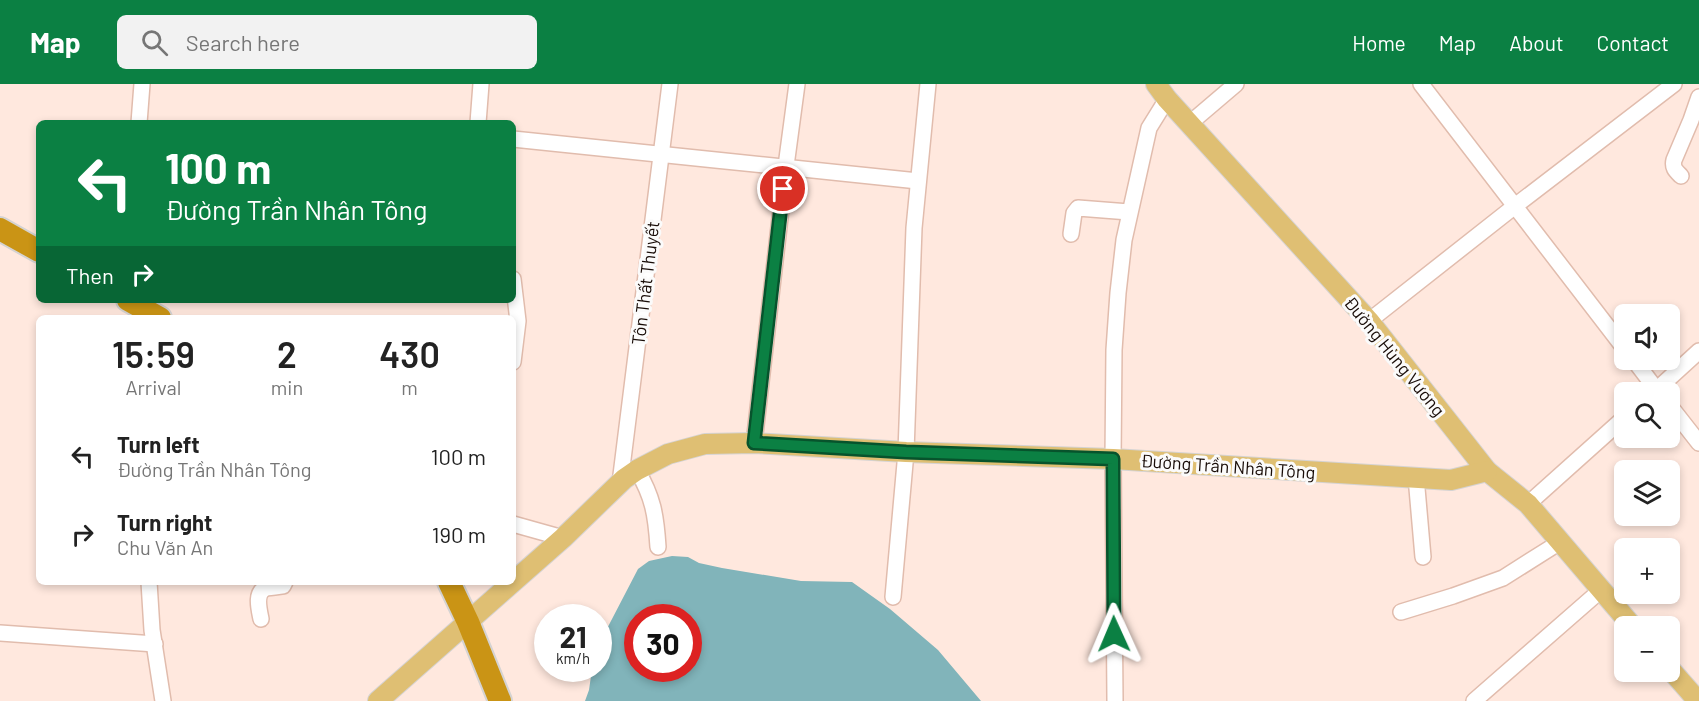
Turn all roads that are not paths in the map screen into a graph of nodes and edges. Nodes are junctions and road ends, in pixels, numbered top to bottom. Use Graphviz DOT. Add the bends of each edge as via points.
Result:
graph roads {
  1 [pos="142,84"];
  2 [pos="481,84"];
  3 [pos="670,84"];
  4 [pos="797,84"];
  5 [pos="928,84"];
  6 [pos="1236,84"];
  7 [pos="1421,84"];
  8 [pos="1674,84"];
  9 [pos="1161,91"];
  10 [pos="1699,97"];
  11 [pos="139,120"];
  12 [pos="478,120"];
  13 [pos="1190,124"];
  14 [pos="516,139"];
  15 [pos="660,155"];
  16 [pos="786,166"];
  17 [pos="1682,176"];
  18 [pos="918,181"];
  19 [pos="1515,206"];
  20 [pos="1129,212"];
  21 [pos="0,230"];
  22 [pos="1071,234"];
  23 [pos="36,249"];
  24 [pos="516,303"];
  25 [pos="132,305"];
  26 [pos="154,315"];
  27 [pos="1369,321"];
  28 [pos="1614,335"];
  29 [pos="516,337"];
  30 [pos="1699,351"];
  31 [pos="1666,382"];
  32 [pos="1680,419"];
  33 [pos="1614,427"];
  34 [pos="754,443"];
  35 [pos="1699,443"];
  36 [pos="906,452"];
  37 [pos="1113,459"];
  38 [pos="637,470"];
  39 [pos="1487,471"];
  40 [pos="1416,477"];
  41 [pos="620,483"];
  42 [pos="1528,504"];
  43 [pos="516,525"];
  44 [pos="563,538"];
  45 [pos="1560,542"];
  46 [pos="658,547"];
  47 [pos="1423,557"];
  48 [pos="516,580"];
  49 [pos="149,585"];
  50 [pos="284,585"];
  51 [pos="450,585"];
  52 [pos="510,585"];
  53 [pos="1601,590"];
  54 [pos="893,597"];
  55 [pos="1401,612"];
  56 [pos="1623,616"];
  57 [pos="261,619"];
  58 [pos="468,622"];
  59 [pos="0,633"];
  60 [pos="155,644"];
  61 [pos="1680,680"];
  62 [pos="1115,700"];
  63 [pos="163,701"];
  64 [pos="378,701"];
  65 [pos="500,701"];
  66 [pos="1474,701"];
  67 [pos="1698,701"];
  1 -- 11 [label="street"];
  2 -- 12 [label="street"];
  3 -- 15 [label="street, Tôn Thất Thuyết"];
  4 -- 16 [label="street"];
  5 -- 18 [label="street"];
  6 -- 13 [label="street"];
  7 -- 19 [label="street"];
  8 -- 19 [label="street"];
  9 -- 13 [label="main road, Đường Hùng Vương"];
  9 -- 20 [label="street"];
  10 -- 17 [label="street" via="1674,160 1675,171"];
  13 -- 27 [label="main road, Đường Hùng Vương"];
  14 -- 15 [label="street"];
  15 -- 16 [label="street"];
  15 -- 41 [label="street, Tôn Thất Thuyết"];
  16 -- 18 [label="street"];
  16 -- 34 [label="street"];
  18 -- 36 [label="street"];
  19 -- 27 [label="street"];
  19 -- 28 [label="street"];
  20 -- 22 [label="street" via="1078,208"];
  20 -- 37 [label="street" via="1114,350"];
  21 -- 23 [label="highway"];
  24 -- 29 [label="street"];
  25 -- 26 [label="highway"];
  27 -- 39 [label="main road, Đường Hùng Vương"];
  30 -- 31 [label="street"];
  32 -- 35 [label="street"];
  33 -- 42 [label="street"];
  34 -- 36 [label="main road, Đường Trần Nhân Tông"];
  34 -- 38 [label="main road, Đường Trần Nhân Tông" via="705,444 668,454"];
  36 -- 37 [label="main road, Đường Trần Nhân Tông"];
  36 -- 54 [label="street"];
  37 -- 40 [label="main road, Đường Trần Nhân Tông"];
  37 -- 62 [label="street"];
  38 -- 41 [label="main road, Đường Trần Nhân Tông"];
  38 -- 46 [label="street" via="653,503"];
  39 -- 40 [label="main road, Đường Trần Nhân Tông" via="1451,480"];
  39 -- 42 [label="main road, Đường Hùng Vương"];
  40 -- 47 [label="street"];
  41 -- 44 [label="main road, Đường Trần Nhân Tông"];
  42 -- 45 [label="main road, Đường Hùng Vương"];
  43 -- 44 [label="street"];
  44 -- 48 [label="main road, Đường Trần Nhân Tông"];
  45 -- 53 [label="main road, Đường Hùng Vương"];
  45 -- 55 [label="street" via="1503,578"];
  49 -- 60 [label="street"];
  50 -- 57 [label="street" via="261,592"];
  51 -- 58 [label="highway"];
  52 -- 58 [label="main road, Đường Trần Nhân Tông"];
  53 -- 56 [label="main road, Đường Hùng Vương"];
  53 -- 66 [label="street"];
  58 -- 64 [label="main road, Đường Trần Nhân Tông"];
  58 -- 65 [label="highway"];
  59 -- 60 [label="street"];
  60 -- 63 [label="street"];
  61 -- 67 [label="main road"];
}
